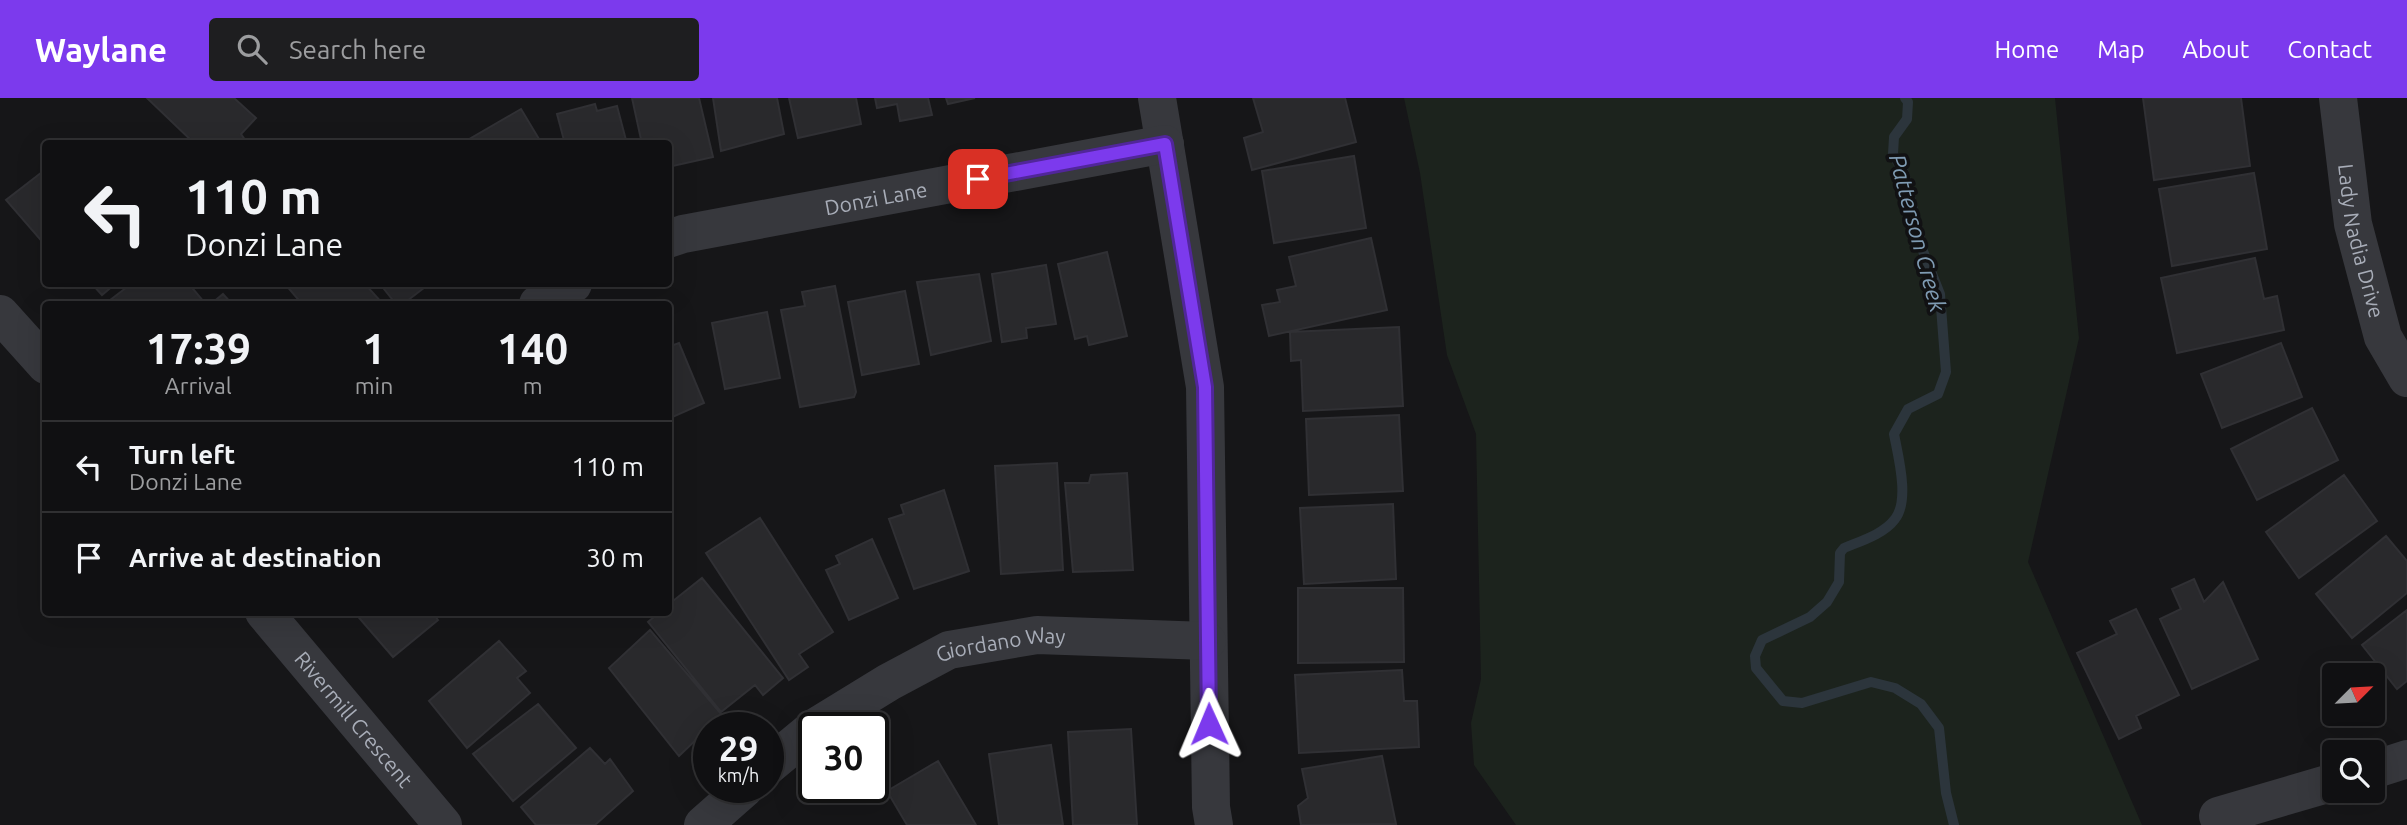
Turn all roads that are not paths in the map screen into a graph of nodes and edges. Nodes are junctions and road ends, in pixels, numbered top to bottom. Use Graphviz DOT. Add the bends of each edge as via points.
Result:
graph roads {
  1 [pos="1157,98"];
  2 [pos="2338,98"];
  3 [pos="1165,144"];
  4 [pos="672,238"];
  5 [pos="568,287"];
  6 [pos="543,301"];
  7 [pos="0,314"];
  8 [pos="42,361"];
  9 [pos="2407,378"];
  10 [pos="267,616"];
  11 [pos="1207,641"];
  12 [pos="840,712"];
  13 [pos="798,741"];
  14 [pos="784,753"];
  15 [pos="2407,759"];
  16 [pos="2385,766"];
  17 [pos="2322,786"];
  18 [pos="728,803"];
  19 [pos="2218,816"];
  20 [pos="443,825"];
  21 [pos="703,825"];
  22 [pos="1214,825"];
  1 -- 3 [label="street"];
  2 -- 9 [label="street, Lady Nadia Drive" via="2353,224 2383,337"];
  3 -- 4 [label="street, Donzi Lane"];
  3 -- 11 [label="street" via="1205,387"];
  5 -- 6 [label="street"];
  7 -- 8 [label="street"];
  10 -- 20 [label="street, Rivermill Crescent"];
  11 -- 12 [label="street, Giordano Way" via="1037,635 949,650"];
  11 -- 22 [label="street"];
  13 -- 14 [label="street, Giordano Way"];
  15 -- 16 [label="street"];
  17 -- 19 [label="street"];
  18 -- 21 [label="street"];
}
